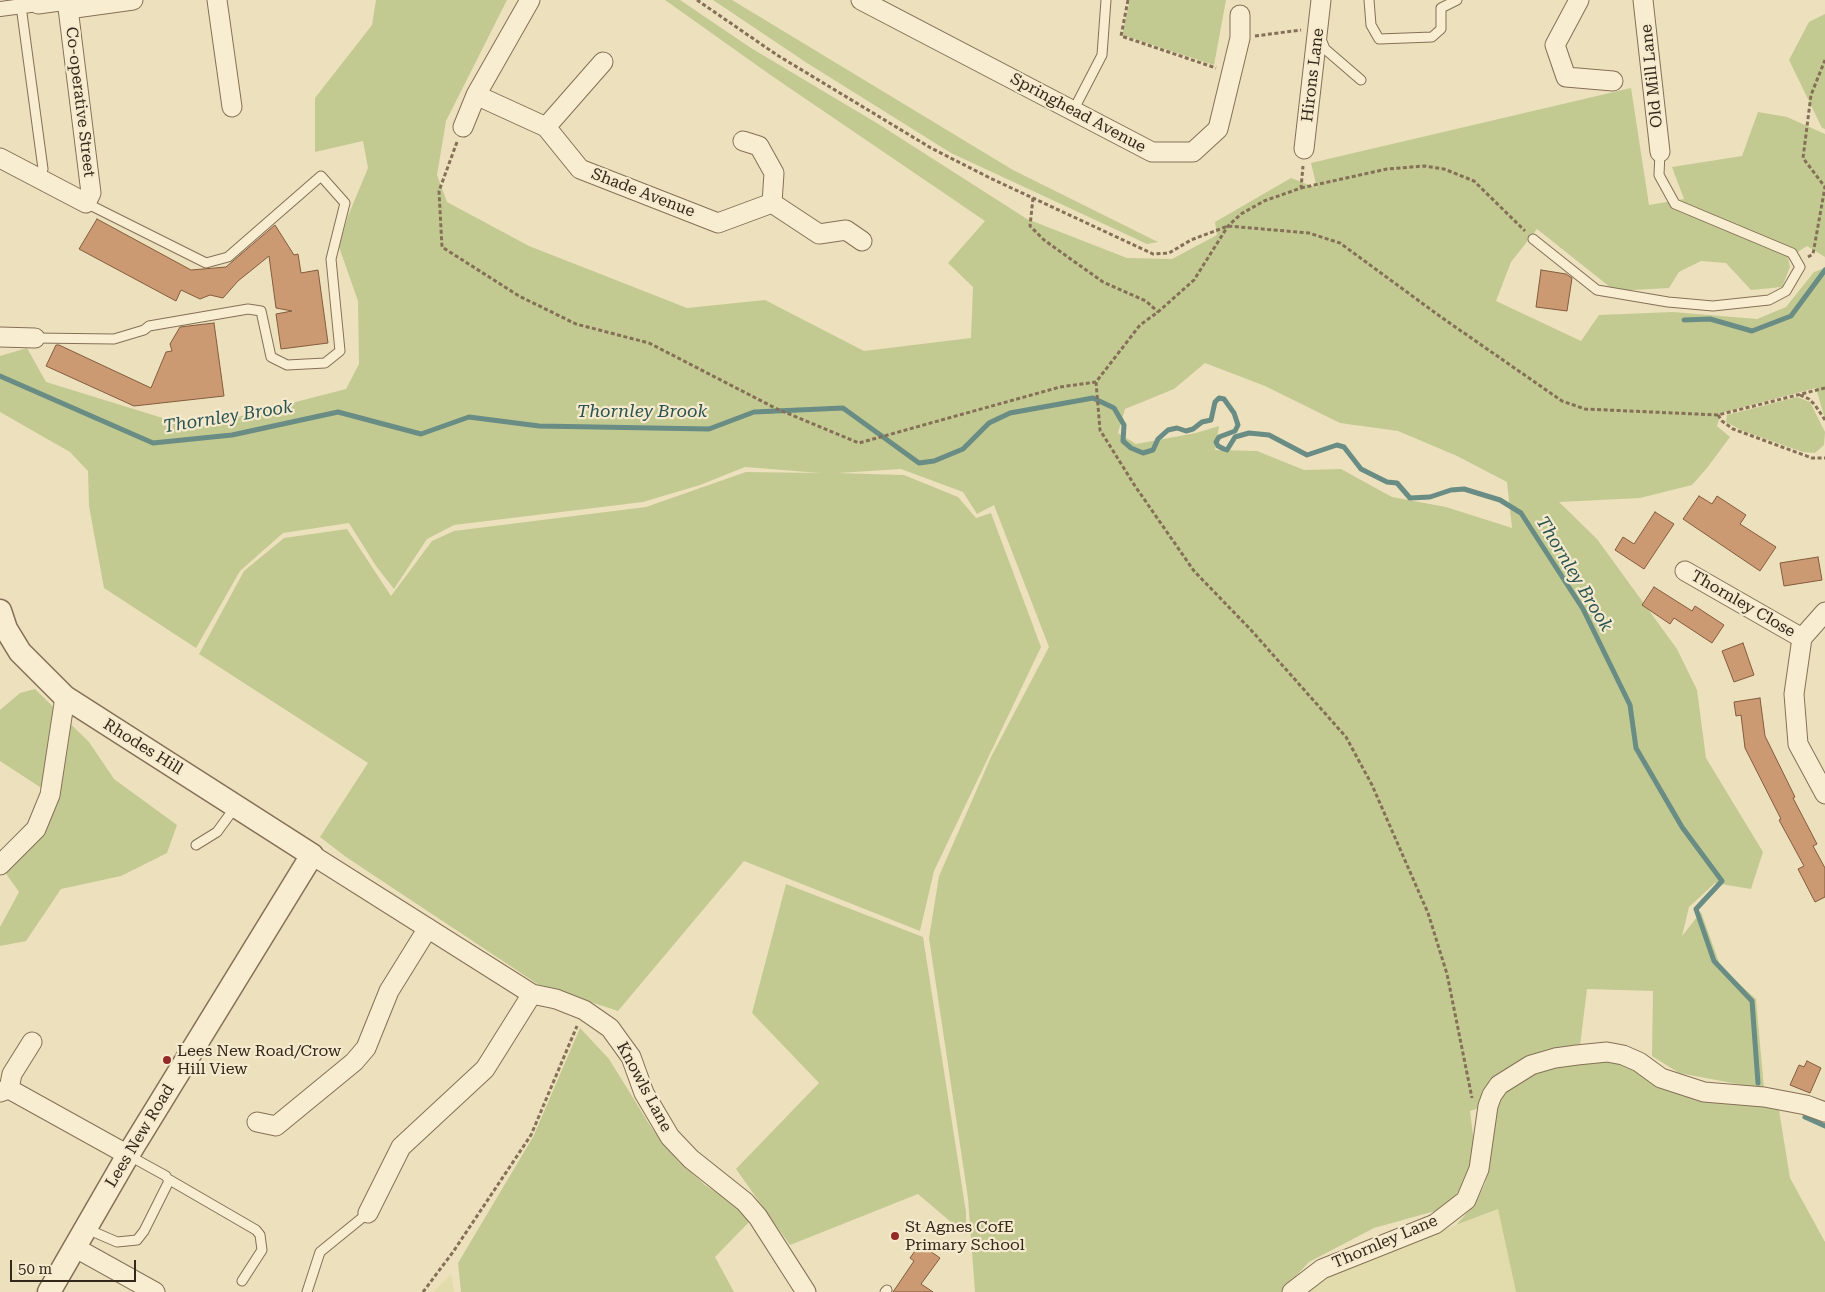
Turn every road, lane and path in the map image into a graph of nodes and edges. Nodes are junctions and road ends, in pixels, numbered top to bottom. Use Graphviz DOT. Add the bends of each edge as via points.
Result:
graph roads {
  1 [pos="133,0"];
  2 [pos="217,0"];
  3 [pos="530,0"];
  4 [pos="696,0"];
  5 [pos="861,0"];
  6 [pos="1106,0"];
  7 [pos="1128,0"];
  8 [pos="1321,0"];
  9 [pos="1369,0"];
  10 [pos="1457,0"];
  11 [pos="1579,0"];
  12 [pos="1643,0"];
  13 [pos="67,3"];
  14 [pos="29,5"];
  15 [pos="0,9"];
  16 [pos="1240,15"];
  17 [pos="1319,30"];
  18 [pos="1240,38"];
  19 [pos="1217,60"];
  20 [pos="1825,60"];
  21 [pos="603,62"];
  22 [pos="1361,80"];
  23 [pos="1612,81"];
  24 [pos="476,95"];
  25 [pos="232,107"];
  26 [pos="1073,111"];
  27 [pos="463,127"];
  28 [pos="546,127"];
  29 [pos="743,140"];
  30 [pos="1304,149"];
  31 [pos="1660,152"];
  32 [pos="0,158"];
  33 [pos="40,179"];
  34 [pos="1301,188"];
  35 [pos="1034,198"];
  36 [pos="86,203"];
  37 [pos="772,203"];
  38 [pos="1228,226"];
  39 [pos="1533,239"];
  40 [pos="862,241"];
  41 [pos="1797,262"];
  42 [pos="1158,312"];
  43 [pos="0,337"];
  44 [pos="35,338"];
  45 [pos="1096,382"];
  46 [pos="1825,388"];
  47 [pos="1799,395"];
  48 [pos="1718,415"];
  49 [pos="1825,420"];
  50 [pos="1825,458"];
  51 [pos="1685,571"];
  52 [pos="0,612"];
  53 [pos="1825,612"];
  54 [pos="1802,638"];
  55 [pos="65,698"];
  56 [pos="1825,794"];
  57 [pos="236,806"];
  58 [pos="196,845"];
  59 [pos="312,855"];
  60 [pos="0,865"];
  61 [pos="428,928"];
  62 [pos="532,994"];
  63 [pos="584,1010"];
  64 [pos="32,1042"];
  65 [pos="4,1091"];
  66 [pos="1473,1100"];
  67 [pos="1825,1112"];
  68 [pos="257,1122"];
  69 [pos="128,1155"];
  70 [pos="168,1179"];
  71 [pos="368,1213"];
  72 [pos="80,1238"];
  73 [pos="242,1281"];
  74 [pos="49,1292"];
  75 [pos="155,1292"];
  76 [pos="307,1292"];
  77 [pos="423,1292"];
  78 [pos="806,1292"];
  79 [pos="1292,1292"];
  1 -- 13 [label="street"];
  2 -- 25 [label="street"];
  3 -- 24 [label="street"];
  4 -- 35 [label="path" via="777,55 931,148"];
  5 -- 26 [label="street, Springhead Avenue"];
  6 -- 26 [label="lane" via="1102,54"];
  7 -- 19 [label="path" via="1121,36 1216,68"];
  8 -- 17 [label="street, Hirons Lane"];
  9 -- 10 [label="lane" via="1371,25 1379,39 1432,37 1441,29 1441,8"];
  11 -- 23 [label="street" via="1555,45 1566,78"];
  12 -- 31 [label="street, Old Mill Lane"];
  13 -- 14 [label="street"];
  13 -- 36 [label="street, Co-operative Street" via="91,193"];
  14 -- 15 [label="street"];
  14 -- 33 [label="lane" via="43,169"];
  16 -- 18 [label="street, Springhead Avenue"];
  17 -- 18 [label="path"];
  17 -- 22 [label="lane" via="1325,49"];
  17 -- 30 [label="street, Hirons Lane"];
  18 -- 26 [label="street, Springhead Avenue" via="1218,129 1193,152 1152,152"];
  20 -- 41 [label="path" via="1811,95 1802,158 1825,187 1813,254"];
  21 -- 28 [label="street"];
  24 -- 27 [label="street"];
  24 -- 28 [label="street, Shade Avenue"];
  27 -- 45 [label="path" via="439,191 442,247 519,296 576,324 649,343 777,409 859,443 1060,387"];
  28 -- 37 [label="street, Shade Avenue" via="580,169 718,222"];
  29 -- 37 [label="street" via="759,146 774,173"];
  30 -- 34 [label="path"];
  31 -- 41 [label="lane" via="1659,175 1675,204 1792,253"];
  32 -- 33 [label="street"];
  33 -- 36 [label="street"];
  34 -- 38 [label="path" via="1264,201"];
  34 -- 39 [label="path" via="1387,169 1424,166 1444,169 1474,181"];
  35 -- 38 [label="path" via="1153,254 1169,253 1191,240"];
  35 -- 42 [label="path" via="1030,226 1044,240 1103,282 1146,301"];
  36 -- 44 [label="lane" via="206,263 228,257 321,176 345,203 331,259 340,350 325,363 287,364 270,357 261,311 248,309 149,326 114,339"];
  37 -- 40 [label="street" via="819,234 846,230"];
  38 -- 42 [label="path" via="1194,280"];
  38 -- 48 [label="path" via="1309,233 1340,243 1441,318 1562,401 1585,409"];
  39 -- 41 [label="lane" via="1596,290 1704,306 1769,300 1786,291 1800,267"];
  42 -- 45 [label="path" via="1140,325"];
  43 -- 44 [label="street"];
  45 -- 66 [label="path" via="1100,430 1135,486 1194,571 1346,737 1372,785 1428,913 1447,974"];
  46 -- 47 [label="path"];
  47 -- 48 [label="path"];
  47 -- 49 [label="path" via="1809,399"];
  48 -- 50 [label="path" via="1733,429 1812,458"];
  51 -- 54 [label="street, Thornley Close"];
  52 -- 55 [label="street, Rhodes Hill" via="20,652"];
  53 -- 54 [label="street"];
  54 -- 56 [label="street" via="1794,694 1798,744"];
  55 -- 57 [label="street, Rhodes Hill"];
  55 -- 60 [label="street" via="50,795 36,829"];
  57 -- 58 [label="lane" via="217,832"];
  57 -- 59 [label="street, Rhodes Hill"];
  59 -- 61 [label="street, Knowls Lane"];
  59 -- 69 [label="street, Lees New Road"];
  61 -- 62 [label="street, Knowls Lane"];
  61 -- 68 [label="street" via="389,991 366,1048 360,1055 276,1126"];
  62 -- 63 [label="street, Knowls Lane" via="556,998"];
  62 -- 71 [label="street" via="485,1069 401,1147"];
  63 -- 77 [label="path" via="531,1135"];
  63 -- 78 [label="street, Knowls Lane" via="610,1028 631,1057 644,1093 670,1137 758,1217"];
  64 -- 65 [label="street"];
  65 -- 69 [label="street"];
  67 -- 79 [label="street, Thornley Lane" via="1764,1097 1704,1092 1661,1078 1638,1062 1607,1052 1555,1058 1532,1065 1499,1085 1492,1095 1479,1168 1466,1200 1435,1224 1322,1269"];
  69 -- 70 [label="lane"];
  69 -- 72 [label="street, Lees New Road"];
  70 -- 72 [label="lane" via="169,1183 139,1238 117,1242"];
  70 -- 73 [label="lane" via="256,1230 262,1241 262,1250"];
  71 -- 76 [label="lane" via="320,1252"];
  72 -- 74 [label="street, Lees New Road"];
  72 -- 75 [label="street"];
}
